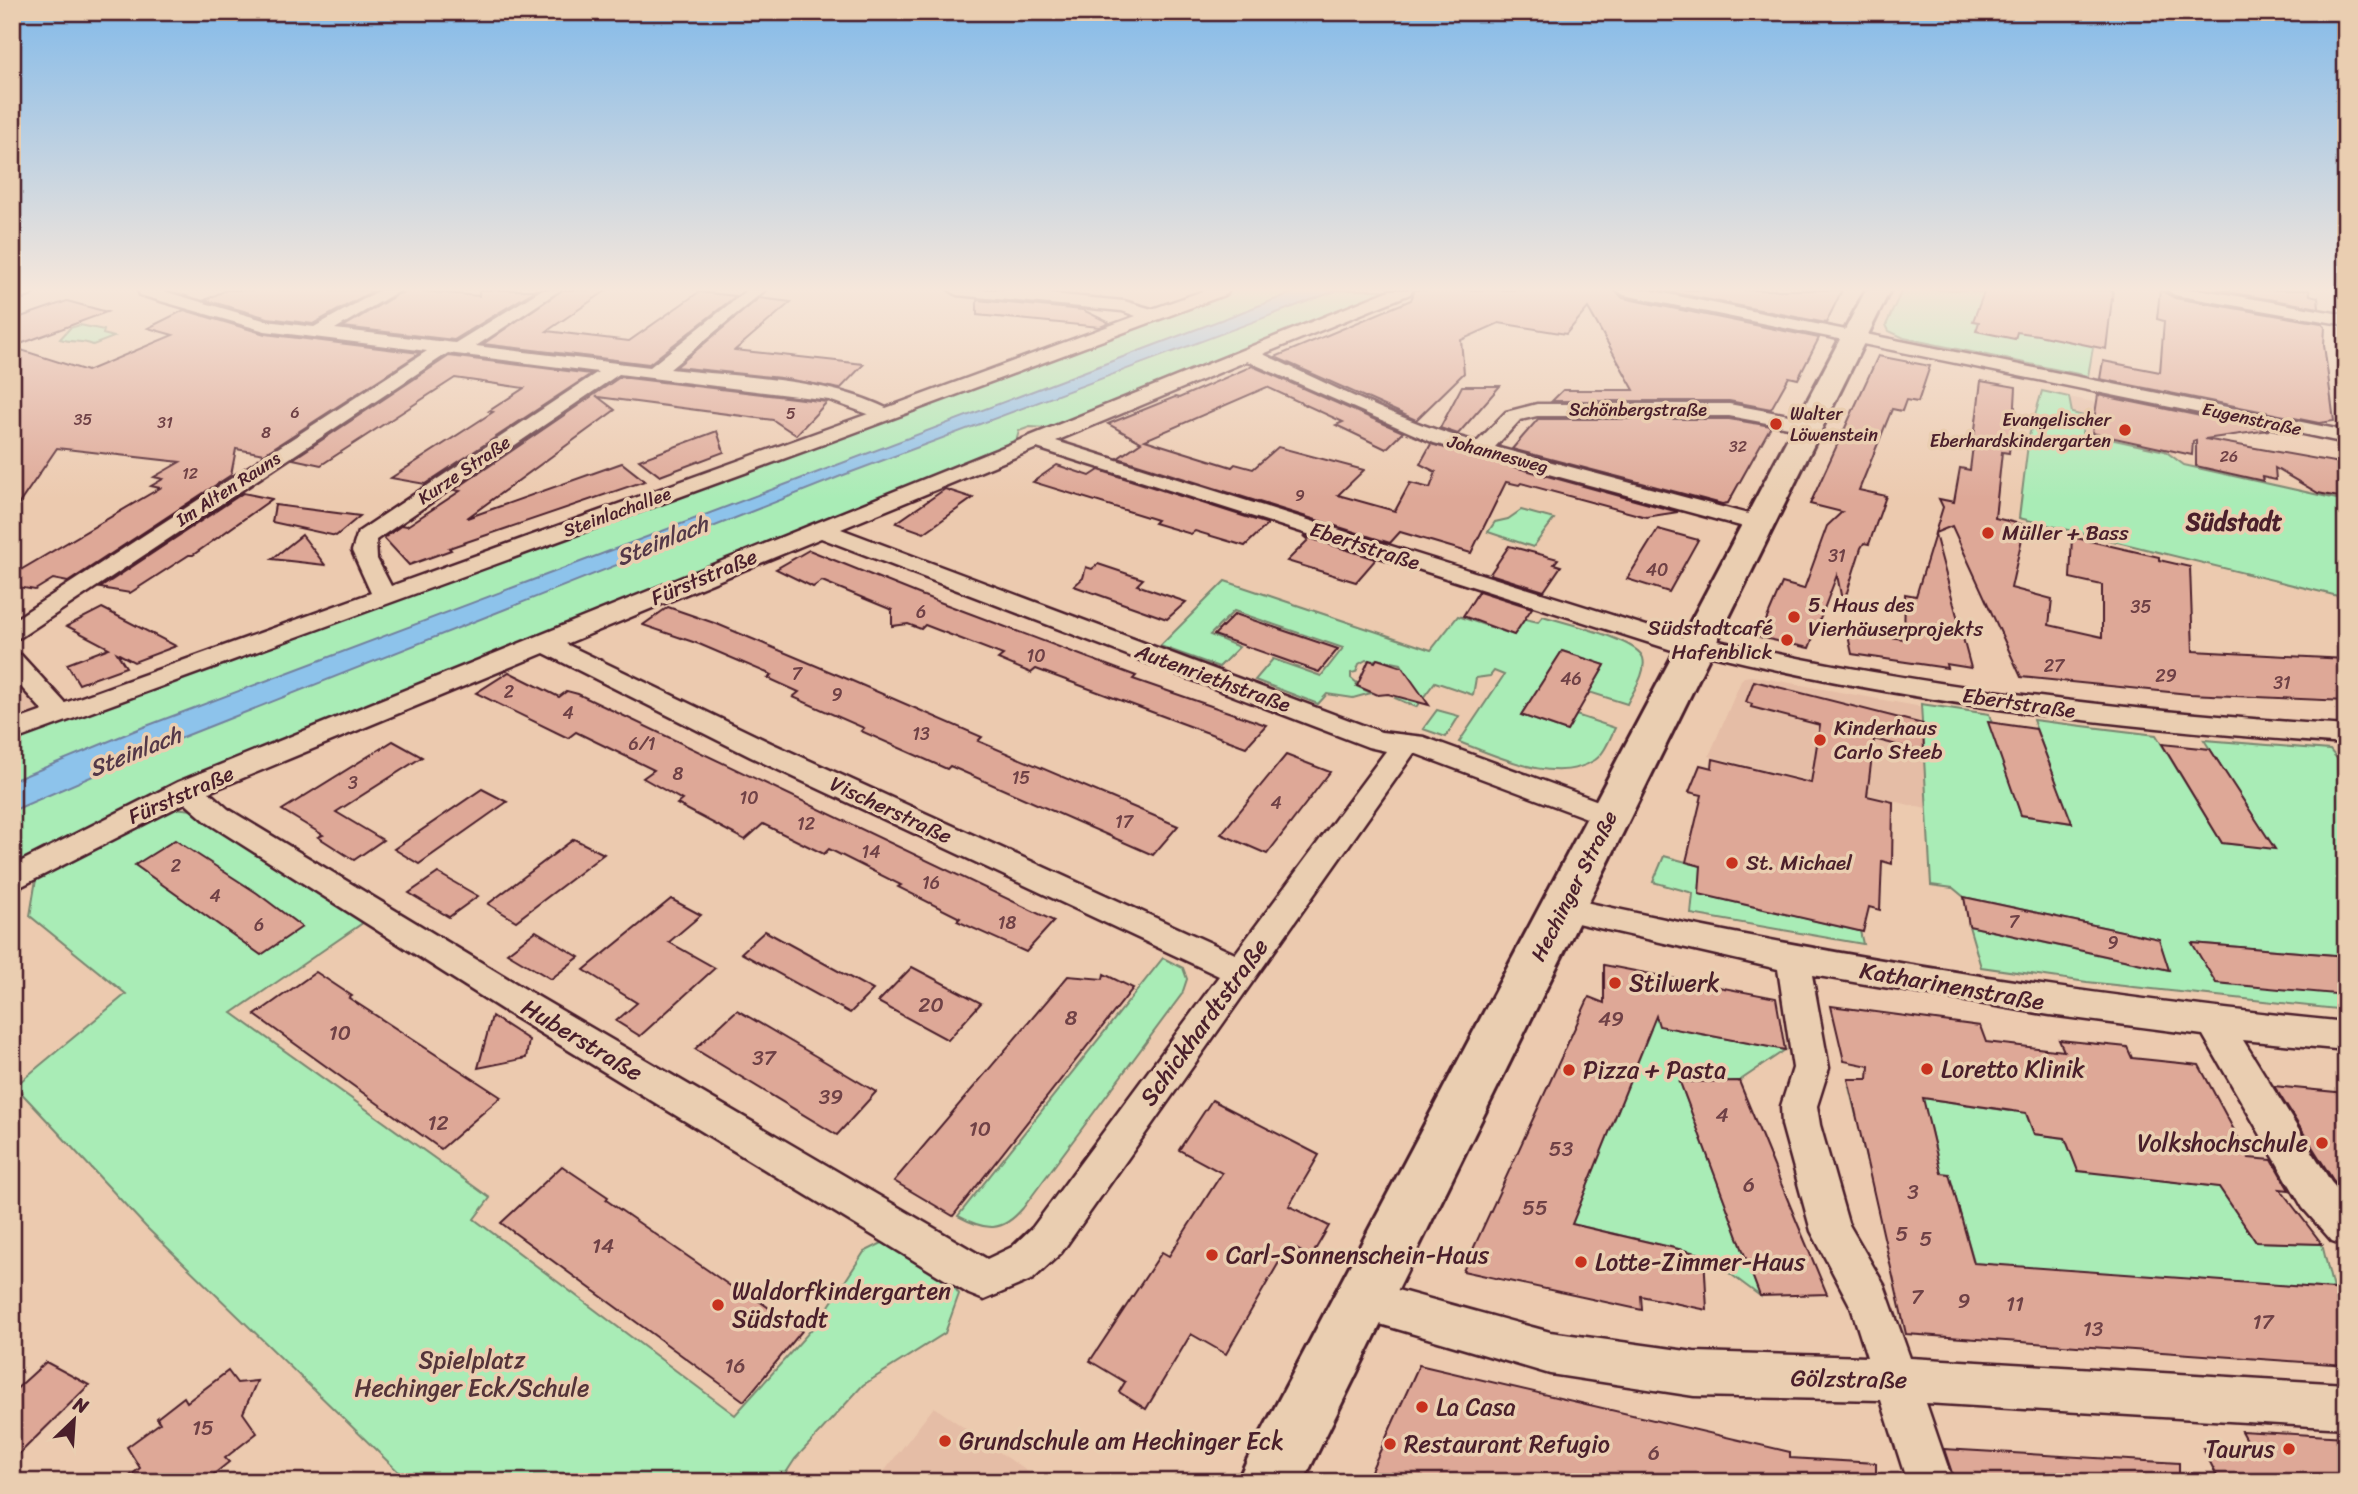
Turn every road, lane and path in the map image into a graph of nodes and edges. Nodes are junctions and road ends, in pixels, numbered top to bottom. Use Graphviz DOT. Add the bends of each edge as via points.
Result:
graph roads {
  1 [pos="434,360"];
  2 [pos="548,360"];
  3 [pos="670,360"];
  4 [pos="1033,360"];
  5 [pos="1235,360"];
  6 [pos="1258,360"];
  7 [pos="1842,360"];
  8 [pos="1961,360"];
  9 [pos="616,368"];
  10 [pos="654,373"];
  11 [pos="885,415"];
  12 [pos="1810,425"];
  13 [pos="2346,437"];
  14 [pos="1036,441"];
  15 [pos="1481,450"];
  16 [pos="1759,524"];
  17 [pos="819,529"];
  18 [pos="385,596"];
  19 [pos="12,632"];
  20 [pos="544,643"];
  21 [pos="1695,647"];
  22 [pos="12,661"];
  23 [pos="61,715"];
  24 [pos="12,732"];
  25 [pos="2346,735"];
  26 [pos="1407,742"];
  27 [pos="188,789"];
  28 [pos="1610,816"];
  29 [pos="12,880"];
  30 [pos="1562,909"];
  31 [pos="1793,959"];
  32 [pos="1241,971"];
  33 [pos="2216,1024"];
  34 [pos="2346,1036"];
  35 [pos="2346,1228"];
  36 [pos="984,1280"];
  37 [pos="1361,1300"];
  38 [pos="1895,1379"];
  39 [pos="2346,1406"];
  40 [pos="1269,1482"];
  41 [pos="1930,1482"];
  1 -- 19 [label="street, Im Alten Rauns"];
  2 -- 9 [label="street"];
  3 -- 10 [label="street"];
  4 -- 11 [label="street, Steinlachallee"];
  5 -- 14 [label="street, Fürststraße"];
  6 -- 15 [label="street, Johannesweg" via="1414,429"];
  7 -- 12 [label="street, Hechinger Straße"];
  8 -- 13 [label="street, Eugenstraße"];
  9 -- 10 [label="street"];
  9 -- 18 [label="street, Kurze Straße" via="366,537 364,555"];
  10 -- 11 [label="street" via="830,394"];
  11 -- 18 [label="street, Steinlachallee"];
  12 -- 15 [label="street, Schönbergstraße" via="1729,410 1538,410 1513,416"];
  12 -- 16 [label="street, Hechinger Straße"];
  14 -- 17 [label="street, Fürststraße"];
  14 -- 21 [label="street, Ebertstraße"];
  15 -- 16 [label="street, Johannesweg"];
  16 -- 21 [label="street, Hechinger Straße"];
  17 -- 20 [label="street, Fürststraße"];
  17 -- 26 [label="street, Autenriethstraße" via="1378,741"];
  18 -- 23 [label="street, Steinlachallee"];
  20 -- 27 [label="street, Fürststraße"];
  20 -- 32 [label="street, Vischerstraße" via="761,750"];
  21 -- 25 [label="street, Ebertstraße" via="1956,694 2146,718"];
  21 -- 28 [label="street, Hechinger Straße"];
  22 -- 23 [label="street"];
  23 -- 24 [label="street, Steinlachallee"];
  26 -- 28 [label="street, Autenriethstraße"];
  26 -- 32 [label="street, Schickhardtstraße"];
  27 -- 29 [label="street, Fürststraße"];
  27 -- 36 [label="street, Huberstraße" via="218,816 470,973"];
  28 -- 30 [label="street, Hechinger Straße"];
  30 -- 31 [label="street, Katharinenstraße"];
  30 -- 37 [label="street, Hechinger Straße"];
  31 -- 33 [label="street, Katharinenstraße" via="2039,1001"];
  31 -- 38 [label="street" via="1811,1068 1799,1106 1801,1125 1831,1231 1870,1299"];
  32 -- 36 [label="street, Schickhardtstraße" via="1047,1240 1024,1264"];
  33 -- 34 [label="street, Katharinenstraße"];
  33 -- 35 [label="street" via="2317,1195"];
  37 -- 38 [label="street, Gölzstraße" via="1550,1353 1695,1374"];
  37 -- 40 [label="street, Hechinger Straße"];
  38 -- 39 [label="street, Gölzstraße"];
  38 -- 41 [label="street"];
}
